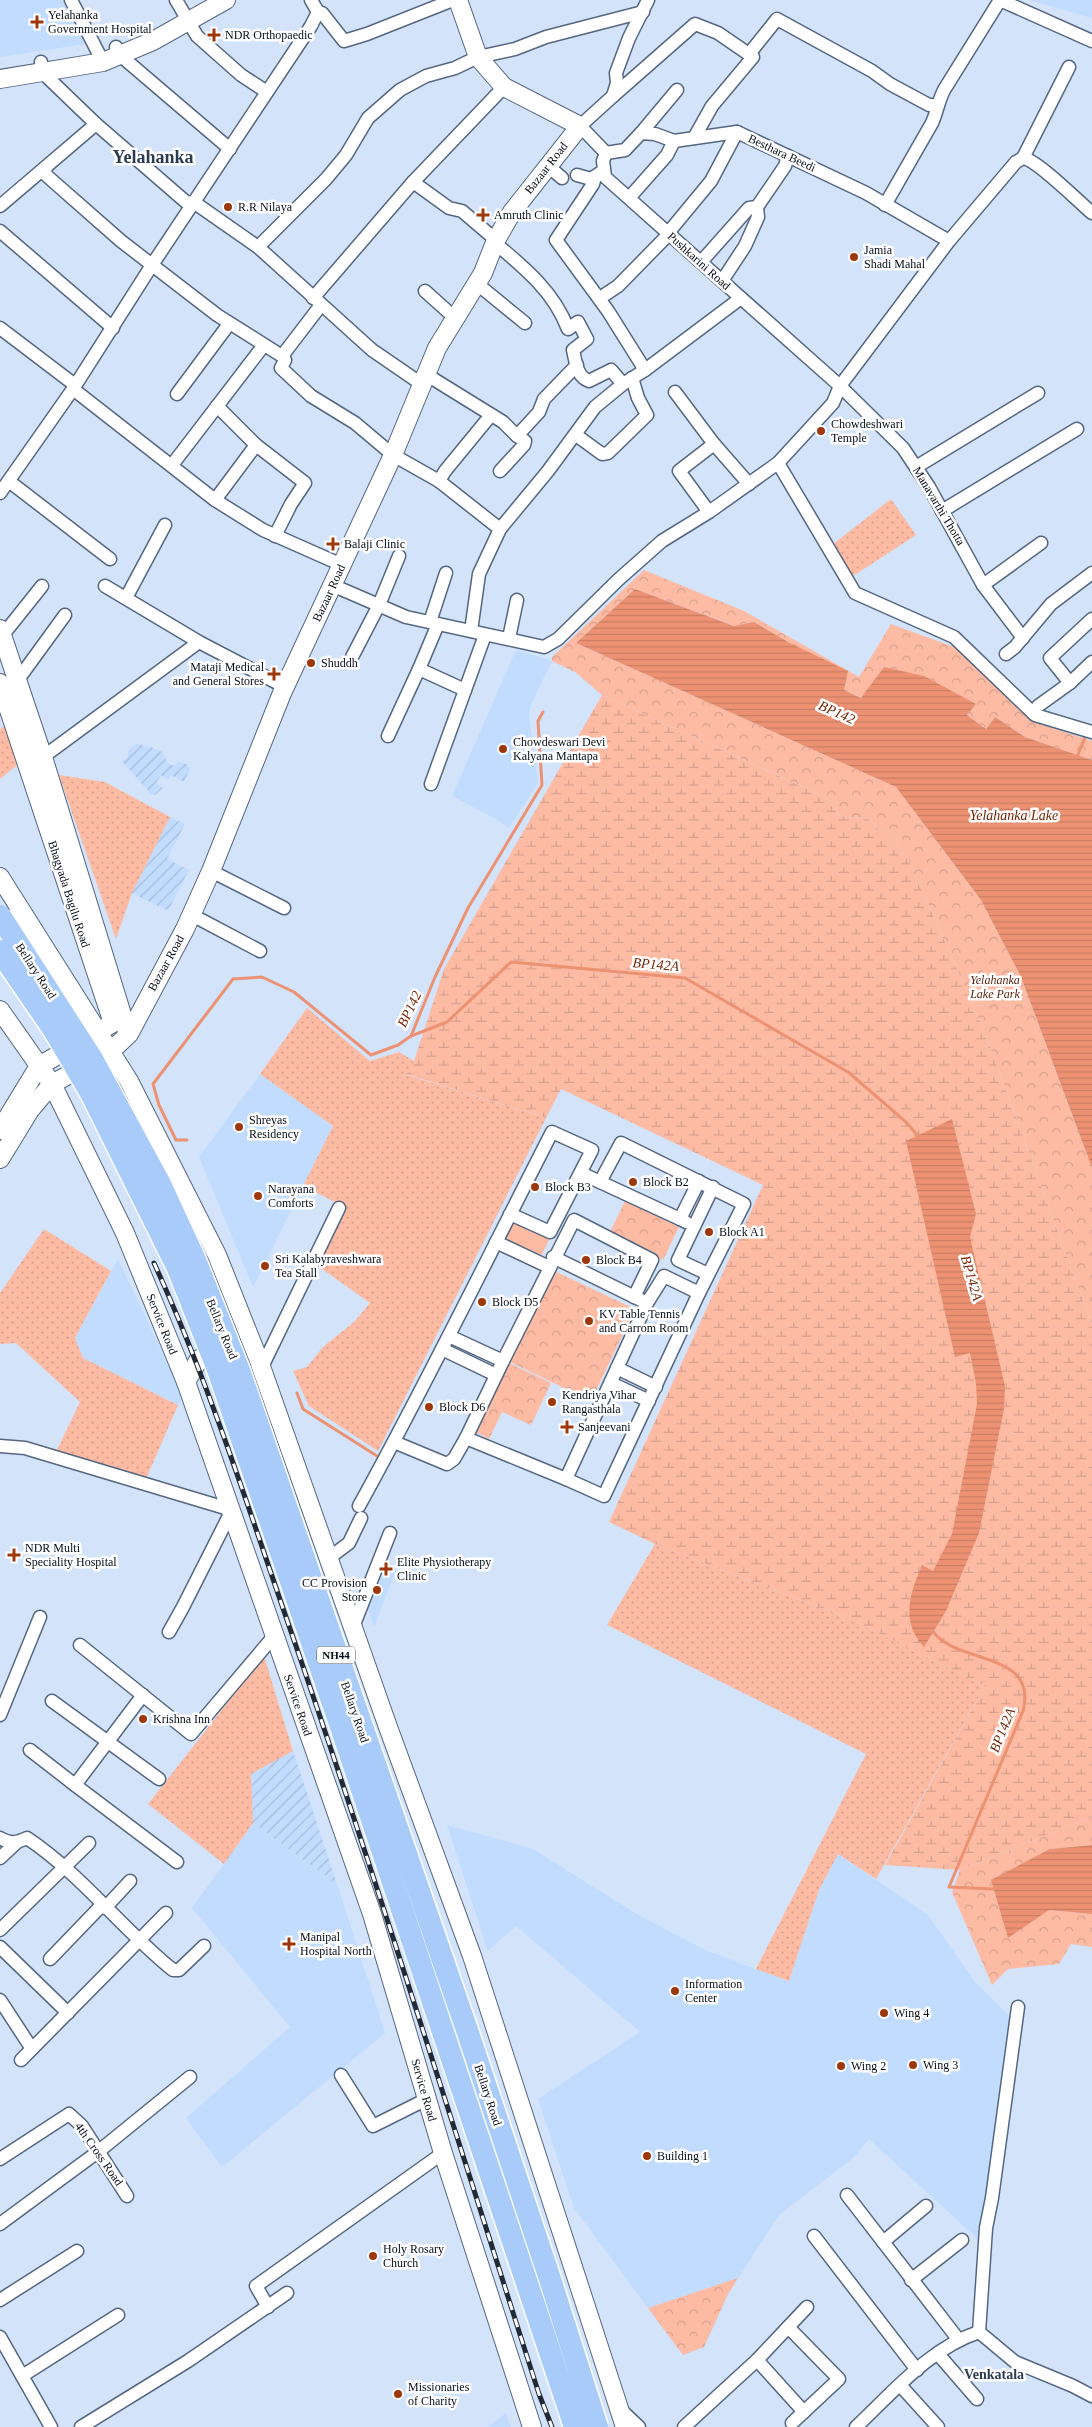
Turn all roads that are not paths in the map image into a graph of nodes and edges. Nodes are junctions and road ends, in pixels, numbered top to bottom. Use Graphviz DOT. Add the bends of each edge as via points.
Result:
graph roads {
  1 [pos="71,0"];
  2 [pos="205,0"];
  3 [pos="226,0"];
  4 [pos="311,0"];
  5 [pos="453,0"];
  6 [pos="458,0"];
  7 [pos="1000,0"];
  8 [pos="645,6"];
  9 [pos="182,12"];
  10 [pos="318,12"];
  11 [pos="1092,41"];
  12 [pos="118,51"];
  13 [pos="749,54"];
  14 [pos="478,57"];
  15 [pos="101,58"];
  16 [pos="0,67"];
  17 [pos="42,67"];
  18 [pos="1069,67"];
  19 [pos="0,79"];
  20 [pos="504,87"];
  21 [pos="677,90"];
  22 [pos="267,92"];
  23 [pos="613,96"];
  24 [pos="936,105"];
  25 [pos="96,124"];
  26 [pos="580,126"];
  27 [pos="737,132"];
  28 [pos="640,133"];
  29 [pos="694,138"];
  30 [pos="674,140"];
  31 [pos="230,149"];
  32 [pos="606,153"];
  33 [pos="788,156"];
  34 [pos="1023,158"];
  35 [pos="547,165"];
  36 [pos="606,168"];
  37 [pos="45,169"];
  38 [pos="577,175"];
  39 [pos="595,177"];
  40 [pos="562,178"];
  41 [pos="413,182"];
  42 [pos="629,198"];
  43 [pos="1,203"];
  44 [pos="195,203"];
  45 [pos="885,205"];
  46 [pos="757,207"];
  47 [pos="1092,212"];
  48 [pos="0,231"];
  49 [pos="668,234"];
  50 [pos="949,241"];
  51 [pos="496,242"];
  52 [pos="258,248"];
  53 [pos="701,262"];
  54 [pos="152,266"];
  55 [pos="722,281"];
  56 [pos="476,283"];
  57 [pos="425,292"];
  58 [pos="600,298"];
  59 [pos="741,298"];
  60 [pos="317,302"];
  61 [pos="455,318"];
  62 [pos="525,323"];
  63 [pos="230,324"];
  64 [pos="0,328"];
  65 [pos="113,328"];
  66 [pos="264,345"];
  67 [pos="282,356"];
  68 [pos="577,365"];
  69 [pos="645,370"];
  70 [pos="425,380"];
  71 [pos="627,381"];
  72 [pos="840,386"];
  73 [pos="74,387"];
  74 [pos="675,392"];
  75 [pos="1038,393"];
  76 [pos="177,394"];
  77 [pos="217,406"];
  78 [pos="491,415"];
  79 [pos="1077,429"];
  80 [pos="576,434"];
  81 [pos="517,436"];
  82 [pos="714,444"];
  83 [pos="256,445"];
  84 [pos="393,455"];
  85 [pos="778,463"];
  86 [pos="172,466"];
  87 [pos="916,467"];
  88 [pos="500,470"];
  89 [pos="440,481"];
  90 [pos="10,482"];
  91 [pos="748,484"];
  92 [pos="0,493"];
  93 [pos="214,500"];
  94 [pos="942,511"];
  95 [pos="709,512"];
  96 [pos="166,524"];
  97 [pos="500,529"];
  98 [pos="275,536"];
  99 [pos="1041,543"];
  100 [pos="398,556"];
  101 [pos="110,559"];
  102 [pos="342,565"];
  103 [pos="446,573"];
  104 [pos="1092,573"];
  105 [pos="332,585"];
  106 [pos="983,585"];
  107 [pos="42,586"];
  108 [pos="105,586"];
  109 [pos="126,598"];
  110 [pos="517,600"];
  111 [pos="378,605"];
  112 [pos="65,614"];
  113 [pos="1092,619"];
  114 [pos="434,623"];
  115 [pos="1,632"];
  116 [pos="471,632"];
  117 [pos="485,635"];
  118 [pos="508,638"];
  119 [pos="1023,638"];
  120 [pos="199,642"];
  121 [pos="1006,654"];
  122 [pos="352,657"];
  123 [pos="1092,662"];
  124 [pos="419,669"];
  125 [pos="9,682"];
  126 [pos="1070,683"];
  127 [pos="285,686"];
  128 [pos="465,690"];
  129 [pos="1038,706"];
  130 [pos="1092,732"];
  131 [pos="388,736"];
  132 [pos="43,757"];
  133 [pos="431,784"];
  134 [pos="211,871"];
  135 [pos="0,877"];
  136 [pos="284,908"];
  137 [pos="192,915"];
  138 [pos="0,916"];
  139 [pos="0,951"];
  140 [pos="260,951"];
  141 [pos="0,1010"];
  142 [pos="119,1032"];
  143 [pos="39,1066"];
  144 [pos="52,1084"];
  145 [pos="0,1130"];
  146 [pos="2,1151"];
  147 [pos="581,1173"];
  148 [pos="699,1181"];
  149 [pos="600,1182"];
  150 [pos="713,1188"];
  151 [pos="339,1208"];
  152 [pos="510,1214"];
  153 [pos="680,1219"];
  154 [pos="693,1226"];
  155 [pos="496,1242"];
  156 [pos="551,1262"];
  157 [pos="708,1274"];
  158 [pos="699,1293"];
  159 [pos="634,1297"];
  160 [pos="647,1303"];
  161 [pos="449,1336"];
  162 [pos="442,1349"];
  163 [pos="503,1361"];
  164 [pos="260,1362"];
  165 [pos="618,1368"];
  166 [pos="496,1375"];
  167 [pos="186,1382"];
  168 [pos="610,1383"];
  169 [pos="656,1387"];
  170 [pos="649,1401"];
  171 [pos="466,1438"];
  172 [pos="396,1443"];
  173 [pos="0,1446"];
  174 [pos="566,1478"];
  175 [pos="232,1510"];
  176 [pos="360,1512"];
  177 [pos="390,1533"];
  178 [pos="328,1553"];
  179 [pos="40,1617"];
  180 [pos="353,1627"];
  181 [pos="168,1632"];
  182 [pos="274,1636"];
  183 [pos="80,1645"];
  184 [pos="143,1695"];
  185 [pos="52,1700"];
  186 [pos="0,1715"];
  187 [pos="108,1742"];
  188 [pos="30,1750"];
  189 [pos="159,1779"];
  190 [pos="75,1785"];
  191 [pos="0,1838"];
  192 [pos="16,1843"];
  193 [pos="89,1843"];
  194 [pos="0,1858"];
  195 [pos="177,1862"];
  196 [pos="64,1868"];
  197 [pos="130,1881"];
  198 [pos="104,1907"];
  199 [pos="166,1913"];
  200 [pos="0,1930"];
  201 [pos="139,1941"];
  202 [pos="204,1946"];
  203 [pos="0,1947"];
  204 [pos="50,1959"];
  205 [pos="0,2000"];
  206 [pos="1018,2007"];
  207 [pos="68,2013"];
  208 [pos="5,2018"];
  209 [pos="32,2049"];
  210 [pos="21,2060"];
  211 [pos="341,2075"];
  212 [pos="190,2077"];
  213 [pos="427,2100"];
  214 [pos="98,2150"];
  215 [pos="443,2153"];
  216 [pos="0,2159"];
  217 [pos="847,2195"];
  218 [pos="127,2196"];
  219 [pos="926,2206"];
  220 [pos="0,2224"];
  221 [pos="814,2236"];
  222 [pos="962,2240"];
  223 [pos="883,2242"];
  224 [pos="77,2251"];
  225 [pos="911,2280"];
  226 [pos="287,2293"];
  227 [pos="0,2300"];
  228 [pos="268,2307"];
  229 [pos="807,2307"];
  230 [pos="118,2315"];
  231 [pos="788,2327"];
  232 [pos="979,2332"];
  233 [pos="0,2338"];
  234 [pos="958,2339"];
  235 [pos="938,2354"];
  236 [pos="758,2360"];
  237 [pos="917,2370"];
  238 [pos="22,2376"];
  239 [pos="900,2385"];
  240 [pos="1092,2396"];
  241 [pos="977,2399"];
  242 [pos="618,2407"];
  243 [pos="804,2412"];
  244 [pos="791,2426"];
  245 [pos="51,2427"];
  246 [pos="81,2427"];
  247 [pos="532,2427"];
  248 [pos="574,2427"];
  249 [pos="597,2427"];
  250 [pos="625,2427"];
  251 [pos="639,2427"];
  252 [pos="684,2427"];
  253 [pos="856,2427"];
  254 [pos="938,2427"];
  1 -- 15 [label="street"];
  2 -- 9 [label="main road"];
  3 -- 9 [label="main road"];
  4 -- 10 [label="street"];
  5 -- 10 [label="street" via="344,41"];
  6 -- 14 [label="main road"];
  7 -- 11 [label="street"];
  7 -- 24 [label="street"];
  8 -- 14 [label="street" via="546,36 515,49"];
  8 -- 23 [label="street" via="616,74"];
  9 -- 12 [label="main road"];
  9 -- 22 [label="street" via="197,36 218,56"];
  10 -- 22 [label="street"];
  12 -- 15 [label="main road"];
  12 -- 31 [label="street"];
  13 -- 23 [label="street" via="718,33 695,24"];
  13 -- 24 [label="street" via="777,18 890,84 929,105"];
  13 -- 29 [label="street" via="753,57 712,106"];
  14 -- 20 [label="main road"];
  14 -- 52 [label="street" via="426,76 400,90 368,118 331,173"];
  15 -- 17 [label="main road"];
  16 -- 17 [label="main road"];
  17 -- 19 [label="main road"];
  17 -- 25 [label="street"];
  18 -- 34 [label="street"];
  20 -- 26 [label="main road"];
  20 -- 41 [label="street"];
  21 -- 28 [label="street"];
  22 -- 31 [label="street"];
  23 -- 26 [label="street"];
  24 -- 45 [label="street" via="932,123"];
  25 -- 37 [label="street"];
  25 -- 44 [label="street" via="186,202"];
  26 -- 32 [label="street"];
  26 -- 35 [label="main road, Bazaar Road"];
  27 -- 29 [label="street, Besthara Beedi"];
  27 -- 33 [label="street, Besthara Beedi"];
  27 -- 49 [label="street" via="711,181"];
  28 -- 30 [label="street, Besthara Beedi"];
  28 -- 32 [label="street" via="625,150"];
  29 -- 30 [label="street, Besthara Beedi"];
  30 -- 42 [label="street" via="667,155"];
  31 -- 44 [label="street"];
  32 -- 36 [label="street, Pushkarini Road"];
  33 -- 45 [label="street, Besthara Beedi"];
  33 -- 46 [label="street" via="785,166"];
  34 -- 47 [label="street" via="1043,170"];
  34 -- 50 [label="street" via="1016,162"];
  35 -- 40 [label="street"];
  35 -- 51 [label="main road, Bazaar Road" via="512,212"];
  36 -- 39 [label="street"];
  36 -- 42 [label="street, Pushkarini Road" via="606,178"];
  37 -- 43 [label="street"];
  37 -- 54 [label="street" via="60,187"];
  38 -- 39 [label="street"];
  39 -- 58 [label="street" via="556,240"];
  41 -- 51 [label="street" via="450,208 462,212"];
  41 -- 60 [label="street"];
  42 -- 49 [label="street, Pushkarini Road"];
  44 -- 52 [label="street"];
  44 -- 54 [label="street"];
  45 -- 50 [label="street, Besthara Beedi"];
  46 -- 53 [label="street" via="749,208"];
  46 -- 55 [label="street" via="758,218 745,246"];
  48 -- 65 [label="street"];
  49 -- 53 [label="street, Pushkarini Road"];
  49 -- 58 [label="street" via="618,286"];
  50 -- 72 [label="street"];
  51 -- 56 [label="main road, Bazaar Road"];
  51 -- 68 [label="street" via="545,289 561,311 568,329 578,322 587,340 573,350"];
  52 -- 60 [label="street"];
  53 -- 55 [label="street, Pushkarini Road"];
  54 -- 63 [label="street"];
  54 -- 65 [label="street"];
  55 -- 59 [label="street, Pushkarini Road"];
  56 -- 61 [label="main road, Bazaar Road"];
  56 -- 62 [label="street"];
  57 -- 61 [label="street"];
  58 -- 69 [label="street"];
  59 -- 69 [label="street"];
  59 -- 72 [label="street, Pushkarini Road"];
  60 -- 67 [label="street"];
  60 -- 70 [label="street" via="372,350"];
  61 -- 70 [label="main road, Bazaar Road" via="437,348"];
  63 -- 66 [label="street"];
  63 -- 76 [label="street"];
  64 -- 73 [label="street"];
  65 -- 73 [label="street"];
  66 -- 67 [label="street"];
  66 -- 77 [label="street"];
  67 -- 84 [label="street" via="285,360 281,368 311,396 355,423"];
  68 -- 71 [label="street" via="577,370 589,381 611,370"];
  68 -- 81 [label="street" via="544,399 539,412"];
  69 -- 71 [label="street"];
  70 -- 78 [label="street"];
  70 -- 84 [label="main road, Bazaar Road"];
  71 -- 80 [label="street" via="595,407"];
  71 -- 80 [label="street" via="647,415 608,453 602,454"];
  72 -- 85 [label="street" via="833,403"];
  72 -- 87 [label="street, Manavarthi Thotta" via="903,448"];
  73 -- 86 [label="street"];
  73 -- 90 [label="street"];
  74 -- 82 [label="street"];
  75 -- 87 [label="street"];
  77 -- 83 [label="street"];
  77 -- 86 [label="street"];
  78 -- 81 [label="street"];
  78 -- 89 [label="street"];
  79 -- 94 [label="street"];
  80 -- 97 [label="street"];
  81 -- 88 [label="street" via="525,441 524,445"];
  82 -- 91 [label="street"];
  82 -- 95 [label="street" via="679,471"];
  83 -- 93 [label="street"];
  83 -- 98 [label="street" via="305,483"];
  84 -- 89 [label="street"];
  84 -- 102 [label="main road, Bazaar Road"];
  85 -- 91 [label="street"];
  85 -- 130 [label="street" via="854,593 954,637 1035,715"];
  86 -- 93 [label="street"];
  87 -- 94 [label="street, Manavarthi Thotta"];
  89 -- 97 [label="street"];
  90 -- 92 [label="street"];
  90 -- 101 [label="street"];
  91 -- 95 [label="street"];
  93 -- 98 [label="street"];
  94 -- 106 [label="street, Manavarthi Thotta"];
  95 -- 118 [label="street" via="662,541 558,639 544,647"];
  96 -- 109 [label="street"];
  97 -- 116 [label="street" via="479,574"];
  98 -- 102 [label="street"];
  99 -- 106 [label="street"];
  100 -- 111 [label="street"];
  102 -- 105 [label="main road, Bazaar Road"];
  103 -- 114 [label="street"];
  104 -- 119 [label="street" via="1051,604"];
  105 -- 111 [label="street"];
  105 -- 127 [label="main road, Bazaar Road"];
  106 -- 119 [label="street, Manavarthi Thotta"];
  107 -- 115 [label="street"];
  108 -- 109 [label="street"];
  109 -- 120 [label="street"];
  110 -- 118 [label="street"];
  111 -- 114 [label="street" via="406,617"];
  111 -- 122 [label="street"];
  112 -- 125 [label="street"];
  113 -- 126 [label="street" via="1050,658"];
  114 -- 116 [label="street"];
  114 -- 124 [label="street"];
  115 -- 125 [label="main road, Bhagyada Bagilu Road"];
  116 -- 117 [label="street"];
  117 -- 118 [label="street"];
  117 -- 128 [label="street"];
  119 -- 121 [label="street"];
  120 -- 127 [label="street"];
  120 -- 132 [label="street"];
  123 -- 126 [label="street"];
  124 -- 128 [label="street"];
  124 -- 131 [label="street"];
  125 -- 132 [label="main road, Bhagyada Bagilu Road"];
  125 -- 142 [label="main road, Bhagyada Bagilu Road"];
  126 -- 129 [label="street"];
  127 -- 134 [label="main road, Bazaar Road"];
  128 -- 133 [label="street"];
  132 -- 142 [label="main road, Bhagyada Bagilu Road" via="118,996"];
  134 -- 136 [label="street"];
  134 -- 137 [label="main road, Bazaar Road"];
  135 -- 142 [label="main road"];
  137 -- 140 [label="street"];
  137 -- 142 [label="main road, Bazaar Road"];
  138 -- 249 [label="highway, Bellary Road / NH44, bridge" via="92,1059 160,1184 240,1373 464,2024"];
  139 -- 248 [label="highway, Bellary Road / NH44, bridge" via="54,1030 92,1095 177,1266 217,1367"];
  141 -- 143 [label="main road, Service Road"];
  142 -- 143 [label="main road"];
  142 -- 144 [label="main road"];
  142 -- 164 [label="main road" via="135,1093 217,1255"];
  143 -- 144 [label="main road, Service Road"];
  143 -- 145 [label="main road"];
  144 -- 146 [label="main road"];
  144 -- 167 [label="main road, Service Road" via="125,1233"];
  147 -- 149 [label="street"];
  147 -- 152 [label="street" via="550,1232"];
  147 -- 152 [label="street" via="592,1150 552,1132"];
  148 -- 149 [label="street" via="621,1143"];
  148 -- 150 [label="street"];
  148 -- 153 [label="street"];
  149 -- 153 [label="street"];
  150 -- 154 [label="street"];
  150 -- 157 [label="street" via="744,1204"];
  151 -- 164 [label="street"];
  152 -- 155 [label="street"];
  153 -- 154 [label="street"];
  154 -- 157 [label="street" via="678,1260"];
  155 -- 156 [label="street"];
  155 -- 161 [label="street"];
  156 -- 159 [label="street"];
  156 -- 159 [label="street" via="575,1220 652,1260"];
  156 -- 163 [label="street"];
  157 -- 158 [label="street"];
  158 -- 160 [label="street" via="664,1276"];
  158 -- 169 [label="street"];
  159 -- 160 [label="street"];
  160 -- 165 [label="street"];
  161 -- 162 [label="street"];
  161 -- 163 [label="street"];
  162 -- 166 [label="street"];
  162 -- 172 [label="street"];
  163 -- 166 [label="street"];
  164 -- 167 [label="main road" via="247,1350 236,1347 215,1350 199,1359"];
  164 -- 178 [label="main road"];
  165 -- 168 [label="street"];
  165 -- 169 [label="street"];
  166 -- 171 [label="street"];
  167 -- 175 [label="main road, Service Road"];
  168 -- 170 [label="street"];
  168 -- 174 [label="street"];
  169 -- 170 [label="street"];
  170 -- 174 [label="street" via="606,1496"];
  171 -- 172 [label="street" via="454,1459 447,1464"];
  171 -- 174 [label="street"];
  172 -- 176 [label="street"];
  173 -- 175 [label="street" via="25,1448"];
  175 -- 181 [label="street"];
  175 -- 182 [label="main road, Service Road"];
  176 -- 178 [label="street" via="347,1533"];
  176 -- 178 [label="street" via="349,1543"];
  177 -- 180 [label="street"];
  178 -- 180 [label="main road"];
  179 -- 186 [label="street"];
  180 -- 242 [label="main road" via="472,1956"];
  182 -- 184 [label="street" via="191,1734"];
  182 -- 213 [label="main road, Service Road" via="372,1914"];
  183 -- 184 [label="street"];
  184 -- 187 [label="street"];
  185 -- 187 [label="street"];
  187 -- 189 [label="street"];
  187 -- 190 [label="street"];
  188 -- 190 [label="street"];
  190 -- 195 [label="street"];
  191 -- 192 [label="street"];
  192 -- 194 [label="street"];
  192 -- 196 [label="street" via="27,1838"];
  193 -- 196 [label="street"];
  196 -- 198 [label="street"];
  196 -- 200 [label="street"];
  197 -- 198 [label="street"];
  198 -- 201 [label="street"];
  198 -- 204 [label="street"];
  199 -- 201 [label="street"];
  201 -- 202 [label="street" via="173,1970 179,1970"];
  201 -- 207 [label="street"];
  203 -- 207 [label="street"];
  205 -- 208 [label="street"];
  206 -- 232 [label="street" via="986,2228"];
  207 -- 209 [label="street"];
  208 -- 209 [label="street"];
  209 -- 210 [label="street"];
  211 -- 213 [label="street" via="373,2126"];
  212 -- 214 [label="street"];
  213 -- 215 [label="main road, Service Road"];
  214 -- 216 [label="street, 4th Cross Road" via="82,2126 69,2114"];
  214 -- 218 [label="street, 4th Cross Road"];
  214 -- 220 [label="street"];
  215 -- 228 [label="street" via="256,2286"];
  215 -- 247 [label="main road, Service Road"];
  217 -- 223 [label="street"];
  219 -- 223 [label="street"];
  221 -- 237 [label="street"];
  222 -- 225 [label="street"];
  223 -- 225 [label="street"];
  224 -- 227 [label="street"];
  225 -- 234 [label="street"];
  226 -- 228 [label="street"];
  228 -- 246 [label="street"];
  229 -- 231 [label="street"];
  230 -- 238 [label="street"];
  231 -- 236 [label="street"];
  231 -- 243 [label="street" via="839,2379"];
  232 -- 234 [label="street"];
  232 -- 240 [label="street" via="1015,2362"];
  233 -- 238 [label="street"];
  234 -- 235 [label="street"];
  235 -- 237 [label="street"];
  235 -- 241 [label="street"];
  236 -- 243 [label="street"];
  236 -- 252 [label="street"];
  237 -- 239 [label="street"];
  238 -- 245 [label="street"];
  239 -- 253 [label="street"];
  239 -- 254 [label="street"];
  242 -- 250 [label="main road"];
  242 -- 251 [label="street"];
  243 -- 244 [label="street"];
}
